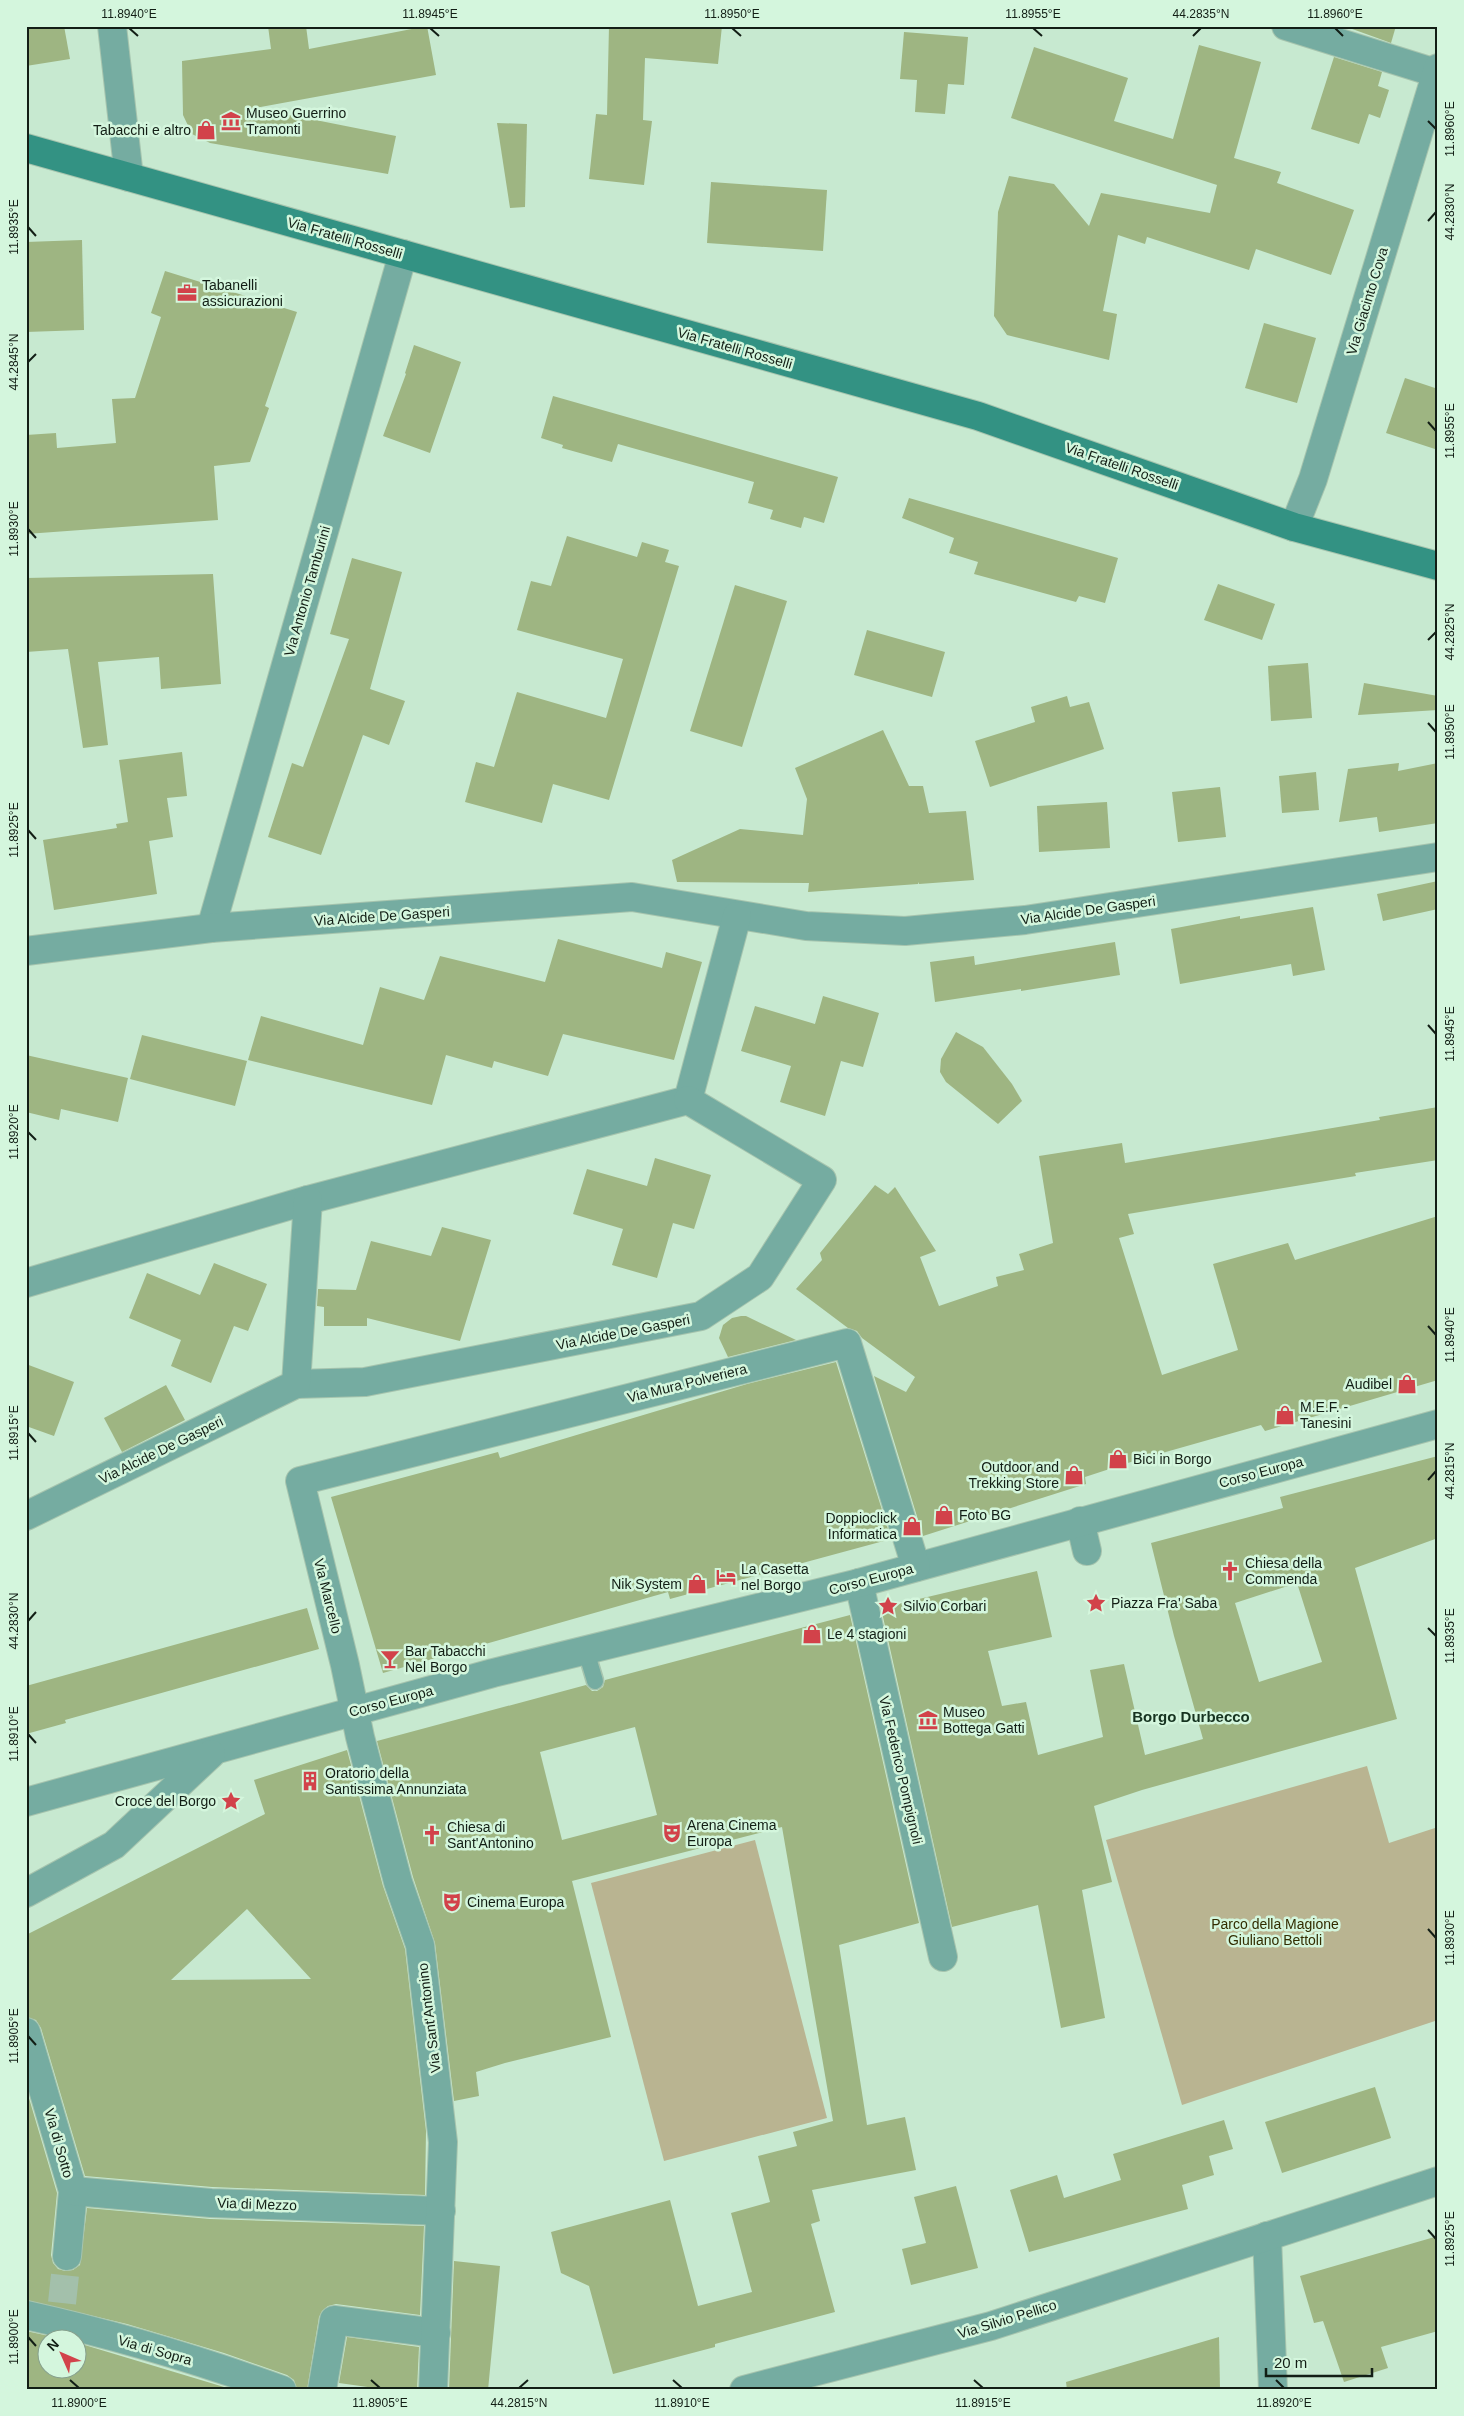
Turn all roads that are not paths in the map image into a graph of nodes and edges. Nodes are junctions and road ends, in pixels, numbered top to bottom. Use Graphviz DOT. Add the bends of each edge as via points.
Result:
graph roads {
  1 [pos="112,26"];
  2 [pos="1286,26"];
  3 [pos="1437,70"];
  4 [pos="26,148"];
  5 [pos="129,176"];
  6 [pos="403,254"];
  7 [pos="1294,527"];
  8 [pos="1438,566"];
  9 [pos="1438,857"];
  10 [pos="737,916"];
  11 [pos="211,928"];
  12 [pos="26,951"];
  13 [pos="688,1100"];
  14 [pos="308,1200"];
  15 [pos="26,1283"];
  16 [pos="296,1384"];
  17 [pos="1438,1424"];
  18 [pos="300,1481"];
  19 [pos="26,1516"];
  20 [pos="1080,1521"];
  21 [pos="1087,1551"];
  22 [pos="916,1567"];
  23 [pos="859,1583"];
  24 [pos="586,1651"];
  25 [pos="595,1681"];
  26 [pos="355,1711"];
  27 [pos="215,1750"];
  28 [pos="26,1802"];
  29 [pos="26,1893"];
  30 [pos="943,1957"];
  31 [pos="26,2032"];
  32 [pos="1438,2181"];
  33 [pos="73,2192"];
  34 [pos="440,2211"];
  35 [pos="1267,2236"];
  36 [pos="67,2256"];
  37 [pos="26,2315"];
  38 [pos="436,2333"];
  39 [pos="282,2390"];
  40 [pos="322,2390"];
  41 [pos="433,2390"];
  42 [pos="744,2390"];
  43 [pos="1273,2390"];
  1 -- 5 [label="street"];
  2 -- 3 [label="street, Via Giacinto Cova"];
  3 -- 7 [label="street, Via Giacinto Cova" via="1313,479"];
  4 -- 5 [label="main road, Via Fratelli Rosselli"];
  5 -- 6 [label="main road, Via Fratelli Rosselli"];
  6 -- 7 [label="main road, Via Fratelli Rosselli" via="978,416"];
  6 -- 11 [label="street, Via Antonio Tamburini"];
  7 -- 8 [label="main road, Via Fratelli Rosselli"];
  9 -- 10 [label="street, Via Alcide De Gasperi" via="1025,920 905,931 806,926"];
  10 -- 11 [label="street, Via Alcide De Gasperi" via="632,897"];
  10 -- 13 [label="street"];
  11 -- 12 [label="street, Via Alcide De Gasperi"];
  13 -- 14 [label="street"];
  13 -- 16 [label="street, Via Alcide De Gasperi" via="822,1180 760,1277 700,1316 365,1382"];
  14 -- 15 [label="street"];
  14 -- 16 [label="street"];
  16 -- 19 [label="street, Via Alcide De Gasperi"];
  17 -- 20 [label="street, Corso Europa"];
  18 -- 22 [label="street, Via Mura Polveriera" via="847,1343"];
  18 -- 26 [label="street, Via Marcello"];
  20 -- 21 [label="street"];
  20 -- 22 [label="street, Corso Europa"];
  22 -- 23 [label="street, Corso Europa"];
  23 -- 24 [label="street, Corso Europa"];
  23 -- 30 [label="street, Via Federico Pompignoli"];
  24 -- 25 [label="lane"];
  24 -- 26 [label="street, Corso Europa"];
  26 -- 27 [label="street, Corso Europa"];
  26 -- 34 [label="street, Via Sant'Antonino" via="398,1882 420,1945 443,2142"];
  27 -- 28 [label="street, Corso Europa"];
  27 -- 29 [label="street, Corso Europa" via="114,1845"];
  31 -- 33 [label="street, Via di Sotto"];
  32 -- 35 [label="street, Via Silvio Pellico"];
  33 -- 34 [label="street, Via di Mezzo" via="211,2203"];
  33 -- 36 [label="street, Via di Sotto"];
  34 -- 38 [label="street, Via Sant'Antonino"];
  35 -- 42 [label="street, Via Silvio Pellico" via="990,2326"];
  35 -- 43 [label="street"];
  37 -- 39 [label="street, Via di Sopra" via="61,2313"];
  38 -- 40 [label="street" via="334,2320"];
  38 -- 41 [label="street, Via Sant'Antonino"];
}
